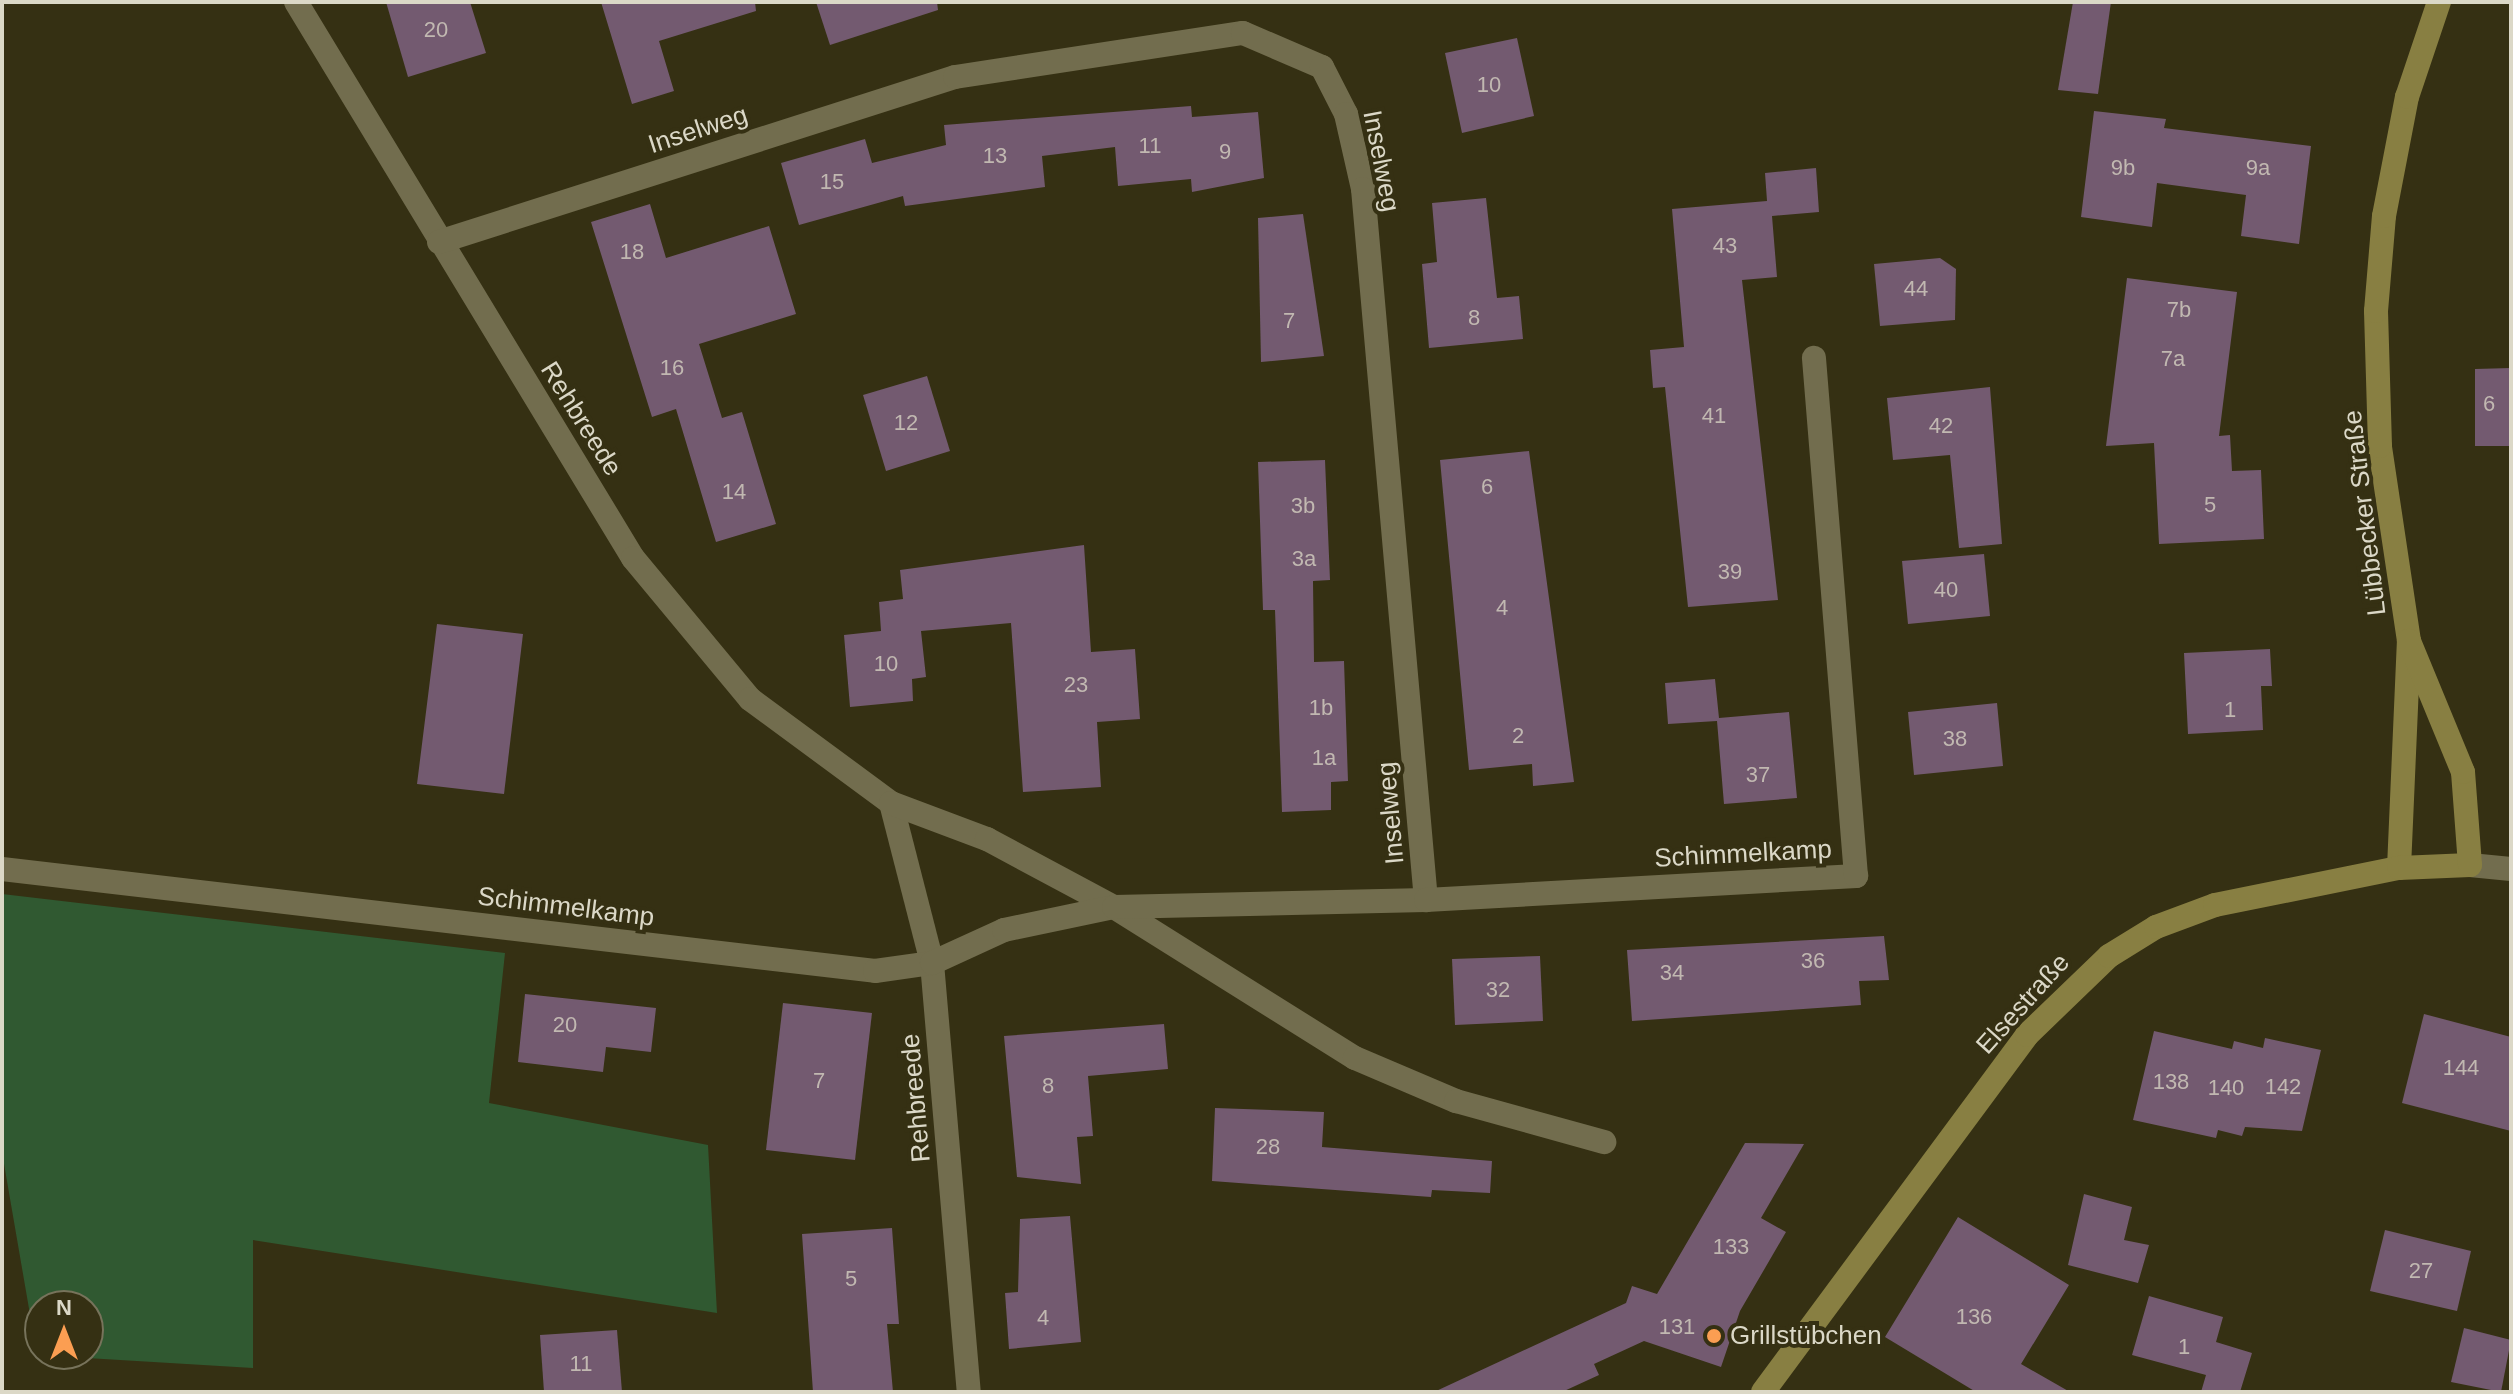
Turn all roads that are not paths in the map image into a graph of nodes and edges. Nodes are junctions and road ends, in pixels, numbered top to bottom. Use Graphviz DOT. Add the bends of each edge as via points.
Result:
graph roads {
  1 [pos="296,2"];
  2 [pos="2439,2"];
  3 [pos="439,242"];
  4 [pos="1814,358"];
  5 [pos="2409,641"];
  6 [pos="891,803"];
  7 [pos="2470,865"];
  8 [pos="2399,868"];
  9 [pos="2,869"];
  10 [pos="2511,869"];
  11 [pos="1426,900"];
  12 [pos="1114,907"];
  13 [pos="932,963"];
  14 [pos="1604,1142"];
  15 [pos="969,1392"];
  16 [pos="1763,1392"];
  1 -- 3 [label="street, Rehbreede"];
  2 -- 5 [label="main road, Lübbecker Straße" via="2407,97 2384,216 2376,311 2380,446"];
  3 -- 6 [label="street, Rehbreede" via="633,558 750,699"];
  3 -- 11 [label="street, Inselweg" via="955,77 1243,33 1322,67 1346,114 1363,189"];
  4 -- 11 [label="street, Schimmelkamp" via="1856,876"];
  5 -- 7 [label="main road, Lübbecker Straße" via="2463,772"];
  5 -- 8 [label="main road, Lübbecker Straße"];
  6 -- 12 [label="street, Rehbreede" via="987,839"];
  6 -- 13 [label="street, Rehbreede"];
  7 -- 8 [label="main road, Elsestraße"];
  7 -- 10 [label="street, Elsestraße"];
  8 -- 16 [label="main road, Elsestraße" via="2228,902 2156,927 2067,989"];
  9 -- 13 [label="street, Schimmelkamp" via="875,971"];
  11 -- 12 [label="street, Schimmelkamp"];
  12 -- 13 [label="street, Schimmelkamp" via="1004,930"];
  12 -- 14 [label="street" via="1355,1058 1456,1101"];
  13 -- 15 [label="street, Rehbreede"];
}
